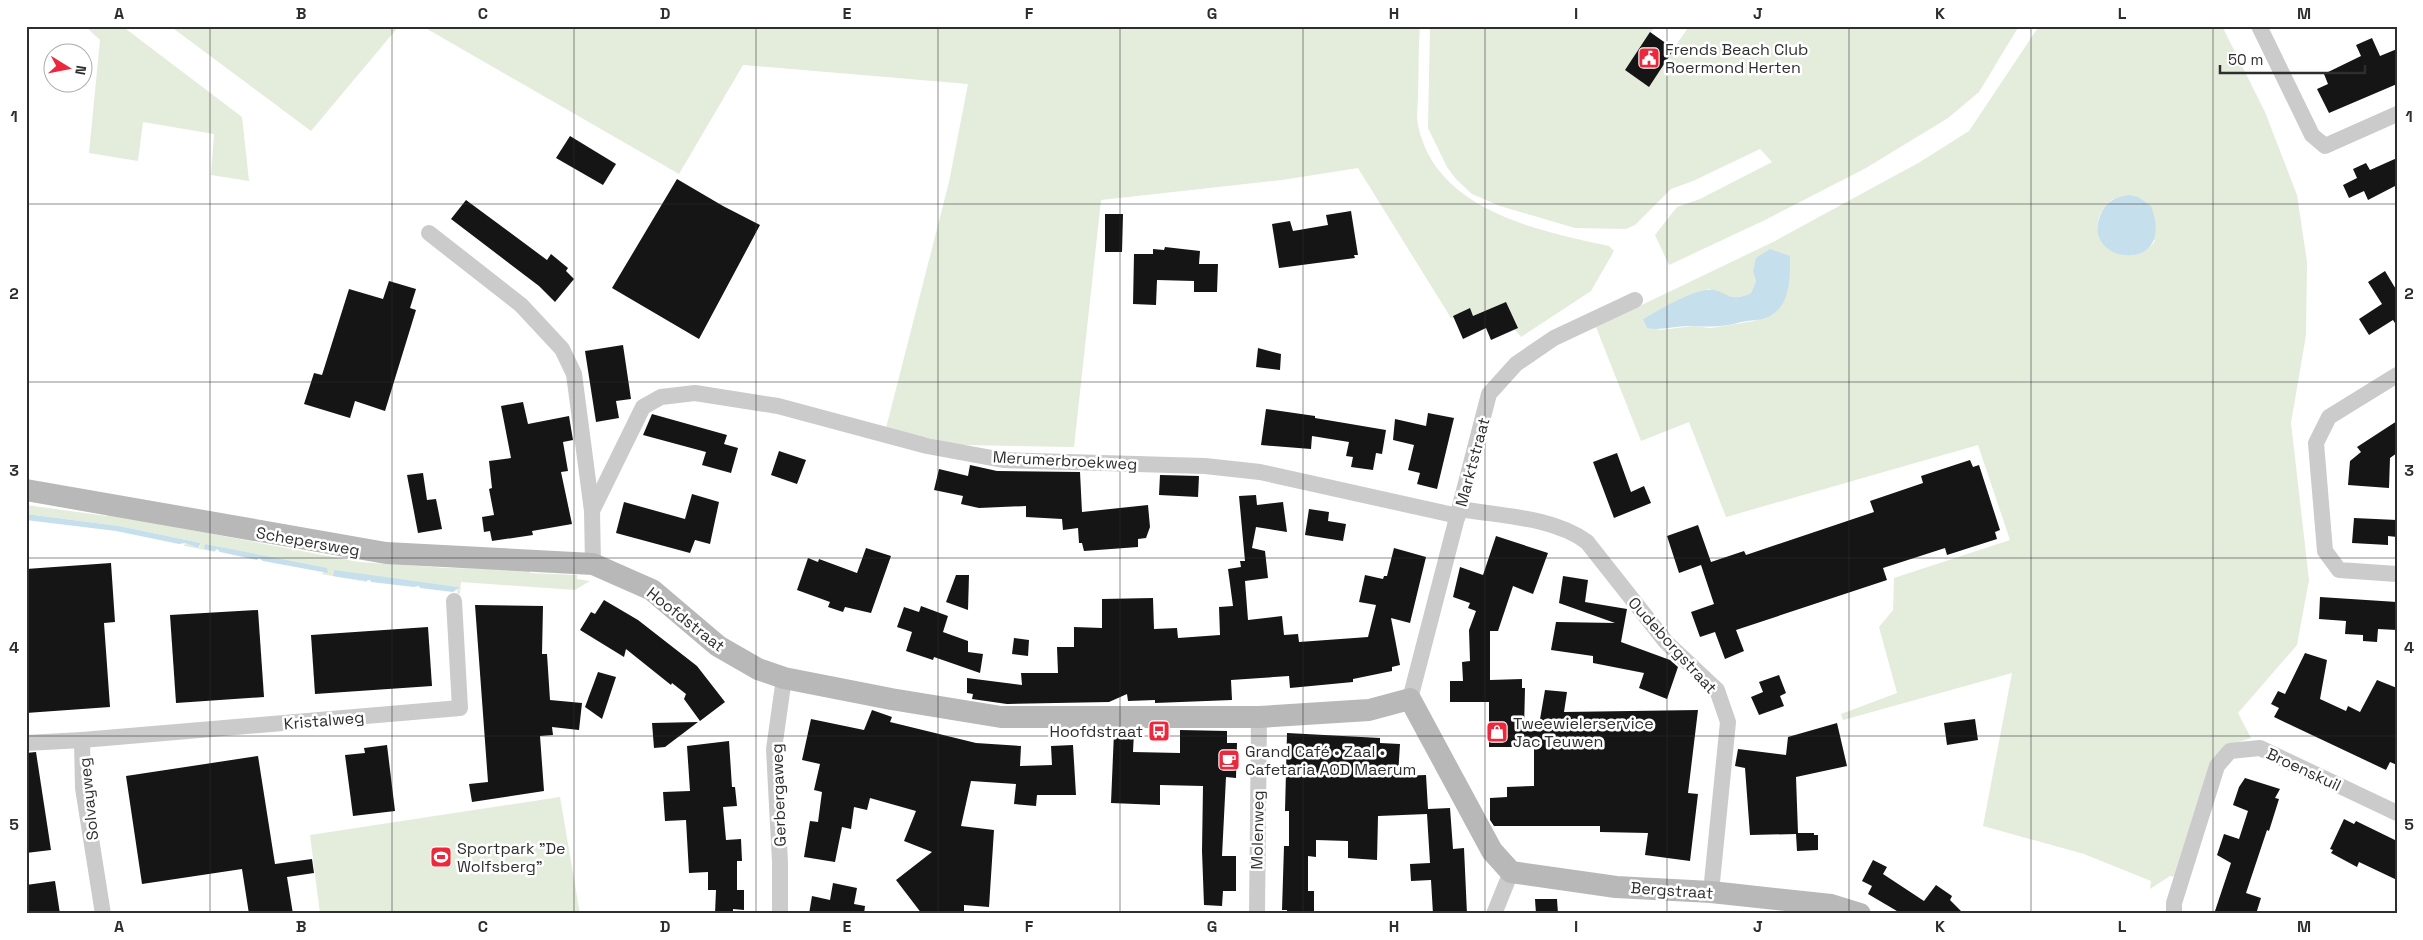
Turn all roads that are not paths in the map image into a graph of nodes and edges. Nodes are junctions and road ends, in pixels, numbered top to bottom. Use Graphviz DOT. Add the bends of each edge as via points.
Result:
graph roads {
  1 [pos="2259,26"];
  2 [pos="2397,114"];
  3 [pos="429,233"];
  4 [pos="1635,300"];
  5 [pos="2397,375"];
  6 [pos="26,490"];
  7 [pos="592,511"];
  8 [pos="1459,512"];
  9 [pos="593,564"];
  10 [pos="2397,574"];
  11 [pos="454,601"];
  12 [pos="784,678"];
  13 [pos="1410,699"];
  14 [pos="1259,716"];
  15 [pos="82,740"];
  16 [pos="26,743"];
  17 [pos="2397,814"];
  18 [pos="1511,872"];
  19 [pos="1711,892"];
  20 [pos="103,914"];
  21 [pos="780,914"];
  22 [pos="1257,914"];
  23 [pos="1494,914"];
  24 [pos="1860,914"];
  25 [pos="2174,914"];
  1 -- 2 [label="street" via="2312,135 2325,146"];
  3 -- 7 [label="street, Merumerbroekweg" via="521,305 562,349 574,374"];
  4 -- 8 [label="street, Marktstraat" via="1554,338 1516,364 1489,394"];
  5 -- 10 [label="street" via="2329,417 2316,443 2324,550 2339,570"];
  6 -- 9 [label="street, Schepersweg" via="386,553"];
  7 -- 8 [label="street, Merumerbroekweg" via="644,406 661,397 695,393 778,406 927,446 1003,460 1205,466 1260,472"];
  7 -- 9 [label="street, Merumerbroekweg"];
  8 -- 13 [label="street, Marktstraat"];
  8 -- 19 [label="street, Oudeborgstraat" via="1550,524 1574,532 1587,542 1666,642 1717,690 1728,722"];
  9 -- 12 [label="street, Hoofdstraat" via="652,590 718,646 758,670"];
  11 -- 15 [label="street, Kristalweg" via="460,708"];
  12 -- 14 [label="street, Hoofdstraat" via="1001,717"];
  12 -- 21 [label="street, Gerbergaweg" via="774,750"];
  13 -- 14 [label="street, Hoofdstraat" via="1369,710"];
  13 -- 18 [label="street" via="1492,851"];
  14 -- 22 [label="street, Molenweg"];
  15 -- 16 [label="street, Solvayweg"];
  15 -- 20 [label="street, Solvayweg" via="83,788"];
  17 -- 25 [label="street, Broenskuil" via="2260,748 2230,751 2217,766 2174,903"];
  18 -- 19 [label="street, Bergstraat" via="1616,886"];
  18 -- 23 [label="street"];
  19 -- 24 [label="street, Bergstraat" via="1831,905"];
}
